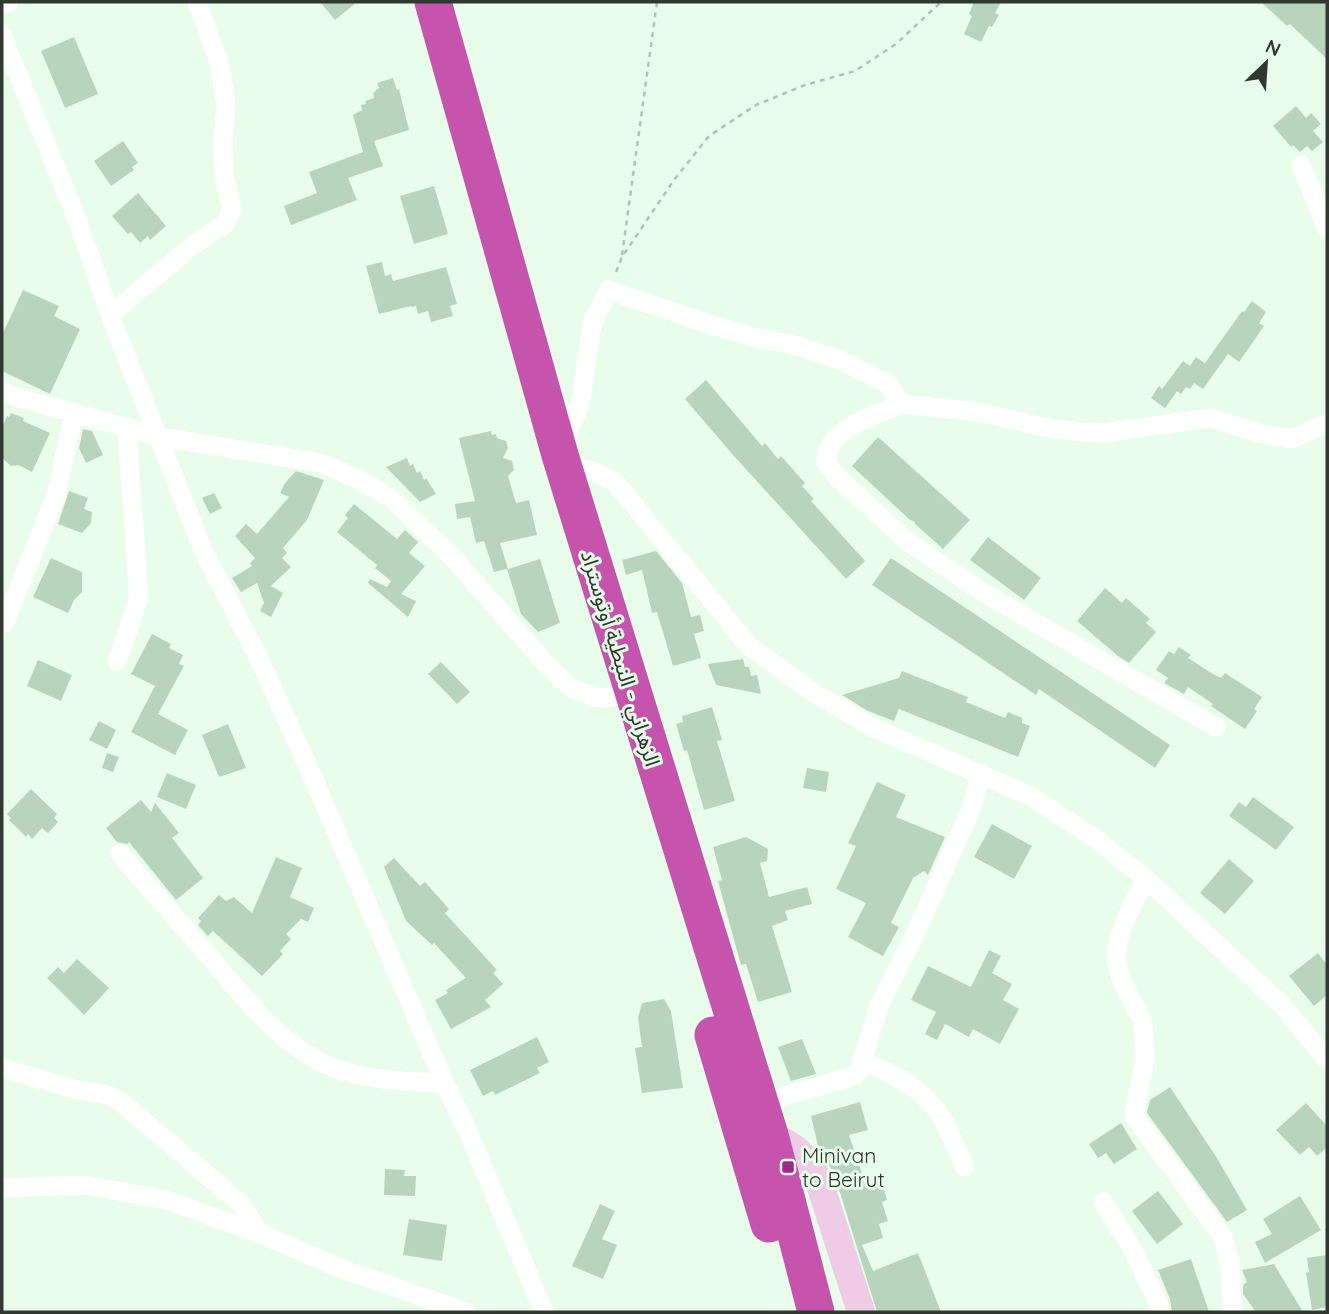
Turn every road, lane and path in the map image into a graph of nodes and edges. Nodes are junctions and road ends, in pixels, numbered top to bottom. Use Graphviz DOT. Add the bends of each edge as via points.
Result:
graph roads {
  1 [pos="9,2"];
  2 [pos="197,2"];
  3 [pos="414,2"];
  4 [pos="433,2"];
  5 [pos="657,2"];
  6 [pos="941,2"];
  7 [pos="2,4"];
  8 [pos="2,35"];
  9 [pos="1301,165"];
  10 [pos="1327,229"];
  11 [pos="622,257"];
  12 [pos="609,290"];
  13 [pos="110,315"];
  14 [pos="2,390"];
  15 [pos="901,404"];
  16 [pos="74,413"];
  17 [pos="1327,424"];
  18 [pos="127,429"];
  19 [pos="160,437"];
  20 [pos="561,474"];
  21 [pos="577,547"];
  22 [pos="5,623"];
  23 [pos="117,661"];
  24 [pos="612,697"];
  25 [pos="1216,727"];
  26 [pos="981,773"];
  27 [pos="120,854"];
  28 [pos="1146,879"];
  29 [pos="1327,1060"];
  30 [pos="862,1061"];
  31 [pos="2,1068"];
  32 [pos="445,1084"];
  33 [pos="765,1119"];
  34 [pos="965,1167"];
  35 [pos="2,1188"];
  36 [pos="1103,1202"];
  37 [pos="259,1233"];
  38 [pos="466,1312"];
  39 [pos="544,1312"];
  40 [pos="795,1312"];
  41 [pos="816,1312"];
  42 [pos="861,1312"];
  43 [pos="1160,1312"];
  44 [pos="1234,1312"];
  1 -- 7 [label="street"];
  2 -- 13 [label="street" via="219,62 226,104 224,176 232,209 225,224"];
  3 -- 20 [label="highway, الزهراني - النبطية أوتوستراد" via="486,265"];
  4 -- 20 [label="highway, الزهراني - النبطية أوتوستراد"];
  5 -- 11 [label="path"];
  6 -- 11 [label="path" via="896,44 855,71 756,105 709,136"];
  8 -- 13 [label="street" via="77,219"];
  9 -- 10 [label="street"];
  11 -- 12 [label="path"];
  12 -- 15 [label="street" via="715,326 840,360 888,384"];
  12 -- 20 [label="street" via="592,324 581,401"];
  13 -- 19 [label="street"];
  14 -- 16 [label="street"];
  15 -- 17 [label="street" via="978,412 1080,432 1104,433 1210,418 1292,439"];
  15 -- 25 [label="street" via="832,441 826,462 836,476 907,541 984,593"];
  16 -- 18 [label="street"];
  16 -- 22 [label="street" via="56,495"];
  18 -- 19 [label="street"];
  18 -- 23 [label="street" via="139,598"];
  19 -- 24 [label="street" via="321,463 358,479 393,500 446,552 571,688 597,698"];
  19 -- 32 [label="street" via="203,550 308,766"];
  20 -- 21 [label="highway, الزهراني - النبطية أوتوستراد"];
  20 -- 26 [label="street" via="593,471 615,482 740,636 814,693 874,728"];
  21 -- 24 [label="highway, الزهراني - النبطية أوتوستراد"];
  21 -- 33 [label="highway, الزهراني - النبطية أوتوستراد"];
  24 -- 40 [label="highway, الزهراني - النبطية أوتوستراد"];
  26 -- 28 [label="street" via="1030,796"];
  26 -- 30 [label="street" via="972,807 879,1006"];
  27 -- 32 [label="street" via="254,1008 302,1050 338,1070 363,1076"];
  28 -- 29 [label="street" via="1282,1005"];
  28 -- 44 [label="street" via="1127,916 1116,960 1143,1023 1145,1059 1134,1116 1223,1237"];
  30 -- 33 [label="street" via="854,1076"];
  30 -- 34 [label="street" via="892,1073 936,1109"];
  31 -- 37 [label="street" via="120,1101 242,1205"];
  32 -- 39 [label="street"];
  33 -- 41 [label="highway, الزهراني - النبطية أوتوستراد"];
  33 -- 42 [label="main road" via="794,1146 818,1178"];
  35 -- 37 [label="street" via="85,1185 118,1190 166,1200"];
  36 -- 43 [label="street" via="1133,1250"];
  37 -- 38 [label="street" via="340,1268"];
}
